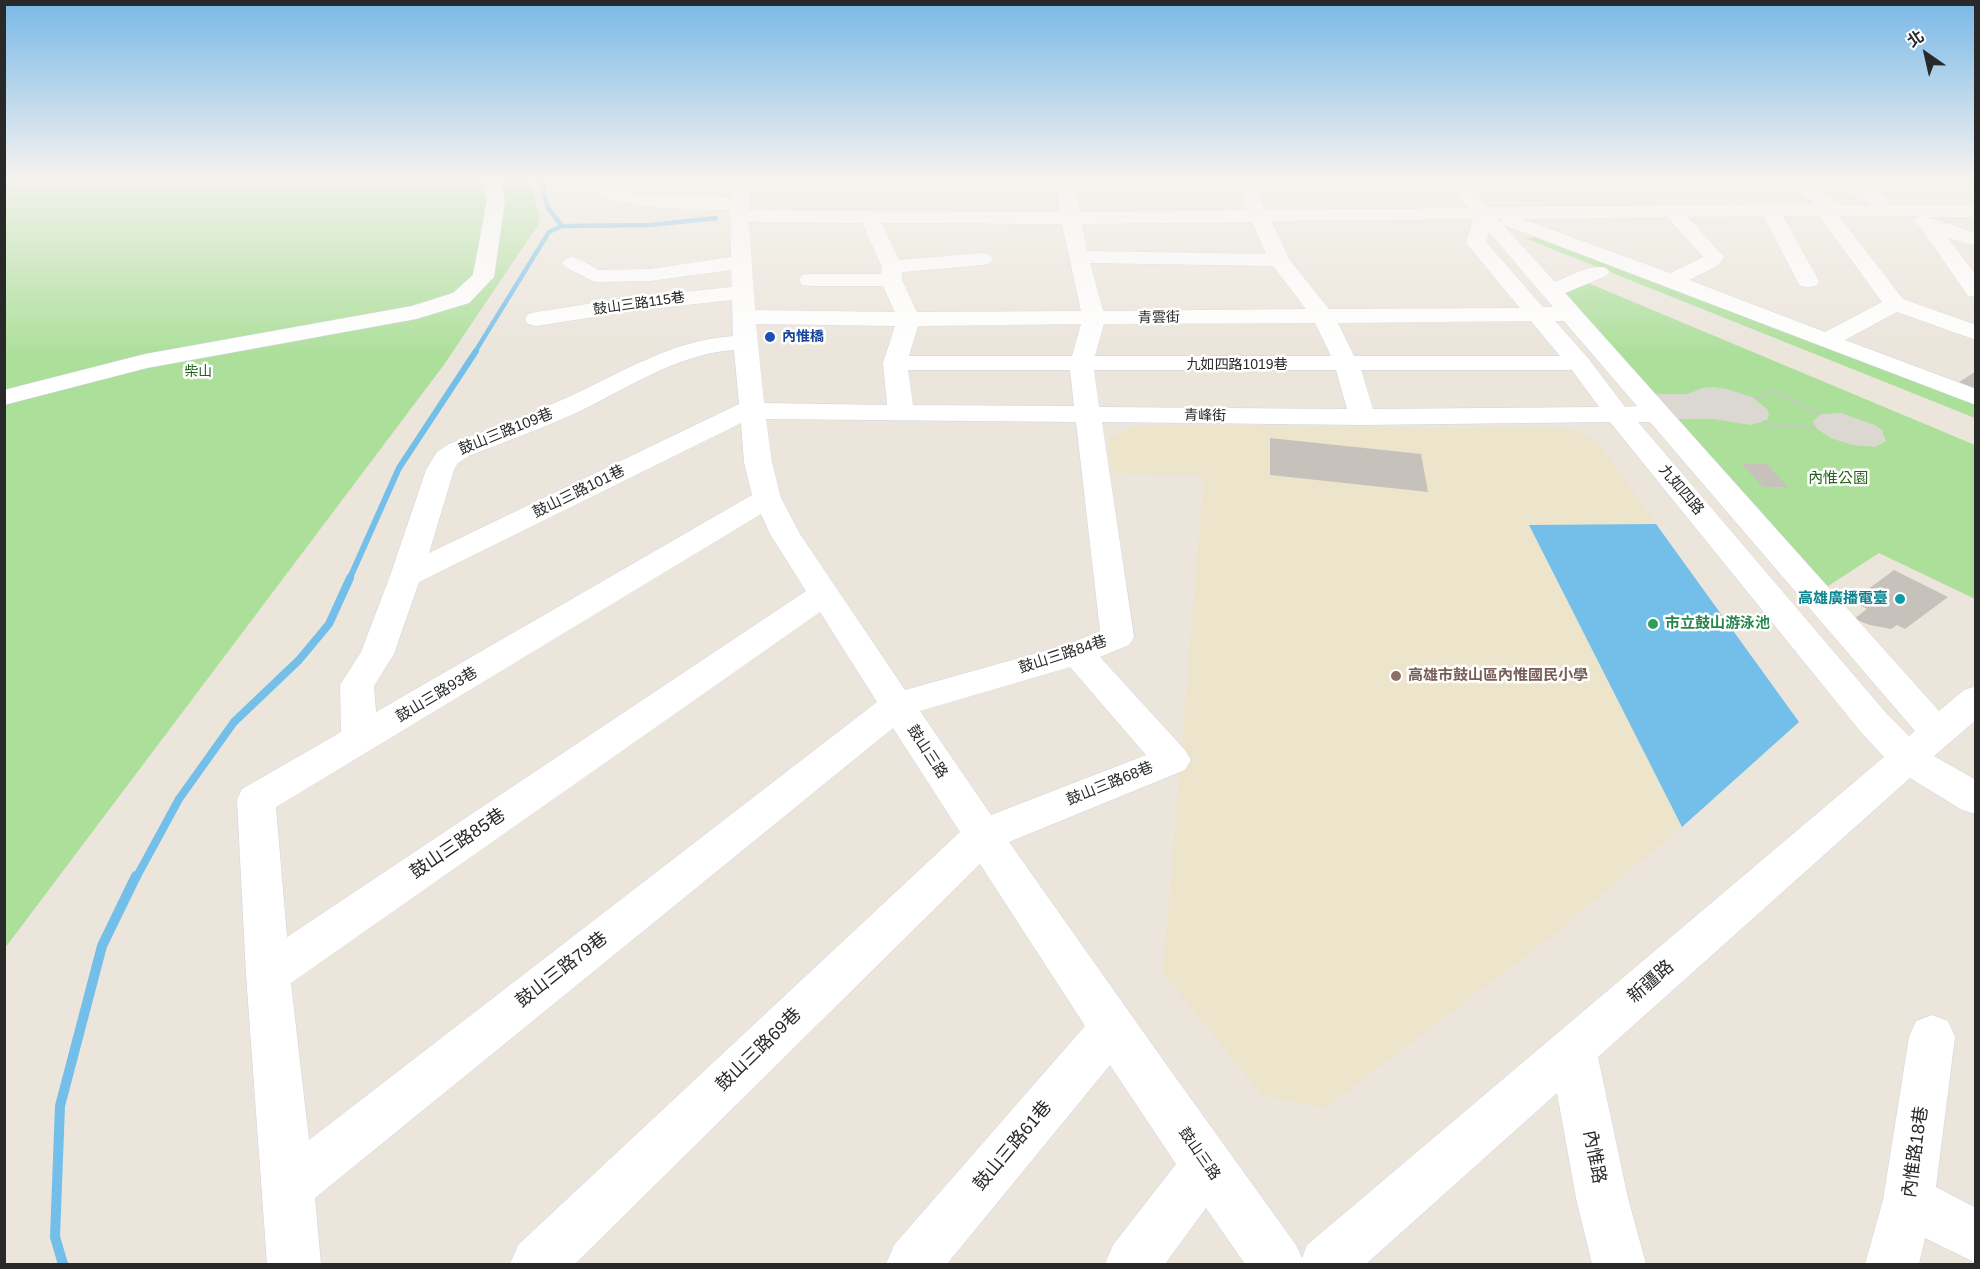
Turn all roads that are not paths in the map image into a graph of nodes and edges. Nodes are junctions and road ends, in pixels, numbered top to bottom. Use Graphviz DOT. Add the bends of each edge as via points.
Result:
graph roads {
  1 [pos="490,238"];
  2 [pos="742,238"];
  3 [pos="878,238"];
  4 [pos="1075,238"];
  5 [pos="1269,238"];
  6 [pos="1477,238"];
  7 [pos="1506,238"];
  8 [pos="1508,238"];
  9 [pos="1560,238"];
  10 [pos="1697,238"];
  11 [pos="1785,238"];
  12 [pos="1851,238"];
  13 [pos="1938,238"];
  14 [pos="1078,257"];
  15 [pos="983,259"];
  16 [pos="1279,260"];
  17 [pos="572,263"];
  18 [pos="1599,272"];
  19 [pos="891,273"];
  20 [pos="810,280"];
  21 [pos="1670,281"];
  22 [pos="1808,281"];
  23 [pos="1552,290"];
  24 [pos="1976,291"];
  25 [pos="743,303"];
  26 [pos="1900,305"];
  27 [pos="1976,306"];
  28 [pos="1537,314"];
  29 [pos="1573,314"];
  30 [pos="1323,316"];
  31 [pos="1094,318"];
  32 [pos="536,319"];
  33 [pos="909,319"];
  34 [pos="1976,333"];
  35 [pos="1825,341"];
  36 [pos="895,363"];
  37 [pos="1580,363"];
  38 [pos="1081,365"];
  39 [pos="1347,365"];
  40 [pos="1909,396"];
  41 [pos="4,398"];
  42 [pos="1976,398"];
  43 [pos="753,409"];
  44 [pos="901,412"];
  45 [pos="1617,414"];
  46 [pos="1656,414"];
  47 [pos="1089,415"];
  48 [pos="1362,417"];
  49 [pos="767,498"];
  50 [pos="406,576"];
  51 [pos="824,594"];
  52 [pos="1077,653"];
  53 [pos="1976,699"];
  54 [pos="897,705"];
  55 [pos="359,741"];
  56 [pos="1922,746"];
  57 [pos="1976,799"];
  58 [pos="982,836"];
  59 [pos="268,974"];
  60 [pos="1113,1027"];
  61 [pos="1932,1037"];
  62 [pos="1573,1050"];
  63 [pos="1206,1166"];
  64 [pos="289,1186"];
  65 [pos="1909,1200"];
  66 [pos="1976,1237"];
  67 [pos="294,1264"];
  68 [pos="537,1264"];
  69 [pos="913,1264"];
  70 [pos="1132,1264"];
  71 [pos="1277,1264"];
  72 [pos="1326,1264"];
  73 [pos="1619,1264"];
  74 [pos="1892,1264"];
  1 -- 41 [label="street" via="483,277 461,298 416,312 145,361"];
  2 -- 25 [label="street, 鼓山三路"];
  3 -- 19 [label="street"];
  4 -- 14 [label="street"];
  5 -- 16 [label="street"];
  6 -- 28 [label="street, 九如四路" via="1476,243"];
  7 -- 23 [label="street, 九如四路"];
  8 -- 18 [label="street, 九如四路"];
  9 -- 21 [label="street"];
  10 -- 21 [label="street" via="1714,257 1712,261"];
  11 -- 22 [label="street"];
  12 -- 26 [label="street"];
  13 -- 24 [label="street"];
  14 -- 16 [label="street"];
  14 -- 31 [label="street"];
  15 -- 19 [label="street"];
  16 -- 30 [label="street"];
  17 -- 25 [label="street" via="595,276 650,275"];
  18 -- 23 [label="street"];
  18 -- 40 [label="street, 九如四路"];
  19 -- 20 [label="street"];
  19 -- 33 [label="street"];
  21 -- 35 [label="street"];
  23 -- 29 [label="street, 九如四路"];
  25 -- 32 [label="street, 鼓山三路115巷" via="632,304"];
  25 -- 33 [label="street, 青雲街"];
  25 -- 43 [label="street, 鼓山三路"];
  25 -- 50 [label="street, 鼓山三路109巷" via="711,344 669,357 447,458"];
  26 -- 27 [label="street"];
  26 -- 34 [label="street"];
  26 -- 35 [label="street"];
  28 -- 29 [label="street, 青雲街"];
  28 -- 30 [label="street, 青雲街"];
  28 -- 37 [label="street, 九如四路"];
  29 -- 46 [label="street, 九如四路"];
  30 -- 31 [label="street, 青雲街"];
  30 -- 39 [label="street"];
  31 -- 33 [label="street, 青雲街"];
  31 -- 38 [label="street"];
  33 -- 36 [label="street"];
  35 -- 42 [label="street"];
  36 -- 38 [label="street, 九如四路1019巷"];
  36 -- 44 [label="street"];
  37 -- 39 [label="street, 九如四路1019巷"];
  37 -- 45 [label="street, 九如四路"];
  38 -- 39 [label="street, 九如四路1019巷"];
  38 -- 47 [label="street"];
  39 -- 48 [label="street"];
  43 -- 44 [label="street, 青峰街"];
  43 -- 49 [label="street, 鼓山三路" via="758,462"];
  43 -- 50 [label="street, 鼓山三路101巷"];
  44 -- 47 [label="street, 青峰街"];
  45 -- 46 [label="street, 青峰街"];
  45 -- 48 [label="street, 青峰街"];
  45 -- 56 [label="street, 九如四路" via="1873,722"];
  46 -- 56 [label="street, 九如四路"];
  47 -- 48 [label="street, 青峰街"];
  47 -- 52 [label="street, 鼓山三路84巷" via="1117,637"];
  49 -- 51 [label="street, 鼓山三路"];
  49 -- 55 [label="street, 鼓山三路93巷"];
  50 -- 55 [label="street, 鼓山三路109巷" via="377,654 357,685"];
  51 -- 54 [label="street, 鼓山三路"];
  51 -- 59 [label="street, 鼓山三路85巷"];
  52 -- 54 [label="street, 鼓山三路84巷"];
  52 -- 58 [label="street, 鼓山三路68巷" via="1172,760"];
  53 -- 56 [label="street, 新疆路"];
  54 -- 58 [label="street, 鼓山三路"];
  54 -- 64 [label="street, 鼓山三路79巷"];
  55 -- 59 [label="street, 鼓山三路93巷" via="256,800"];
  56 -- 57 [label="street"];
  56 -- 62 [label="street, 新疆路"];
  58 -- 60 [label="street, 鼓山三路"];
  58 -- 68 [label="street, 鼓山三路69巷"];
  59 -- 64 [label="street"];
  60 -- 63 [label="street, 鼓山三路"];
  60 -- 69 [label="street, 鼓山三路61巷"];
  61 -- 65 [label="street, 內惟路18巷"];
  62 -- 72 [label="street, 新疆路"];
  62 -- 73 [label="street, 內惟路"];
  63 -- 70 [label="street"];
  63 -- 71 [label="street, 鼓山三路"];
  64 -- 67 [label="street"];
  65 -- 66 [label="street"];
  65 -- 74 [label="street, 內惟路18巷"];
}
